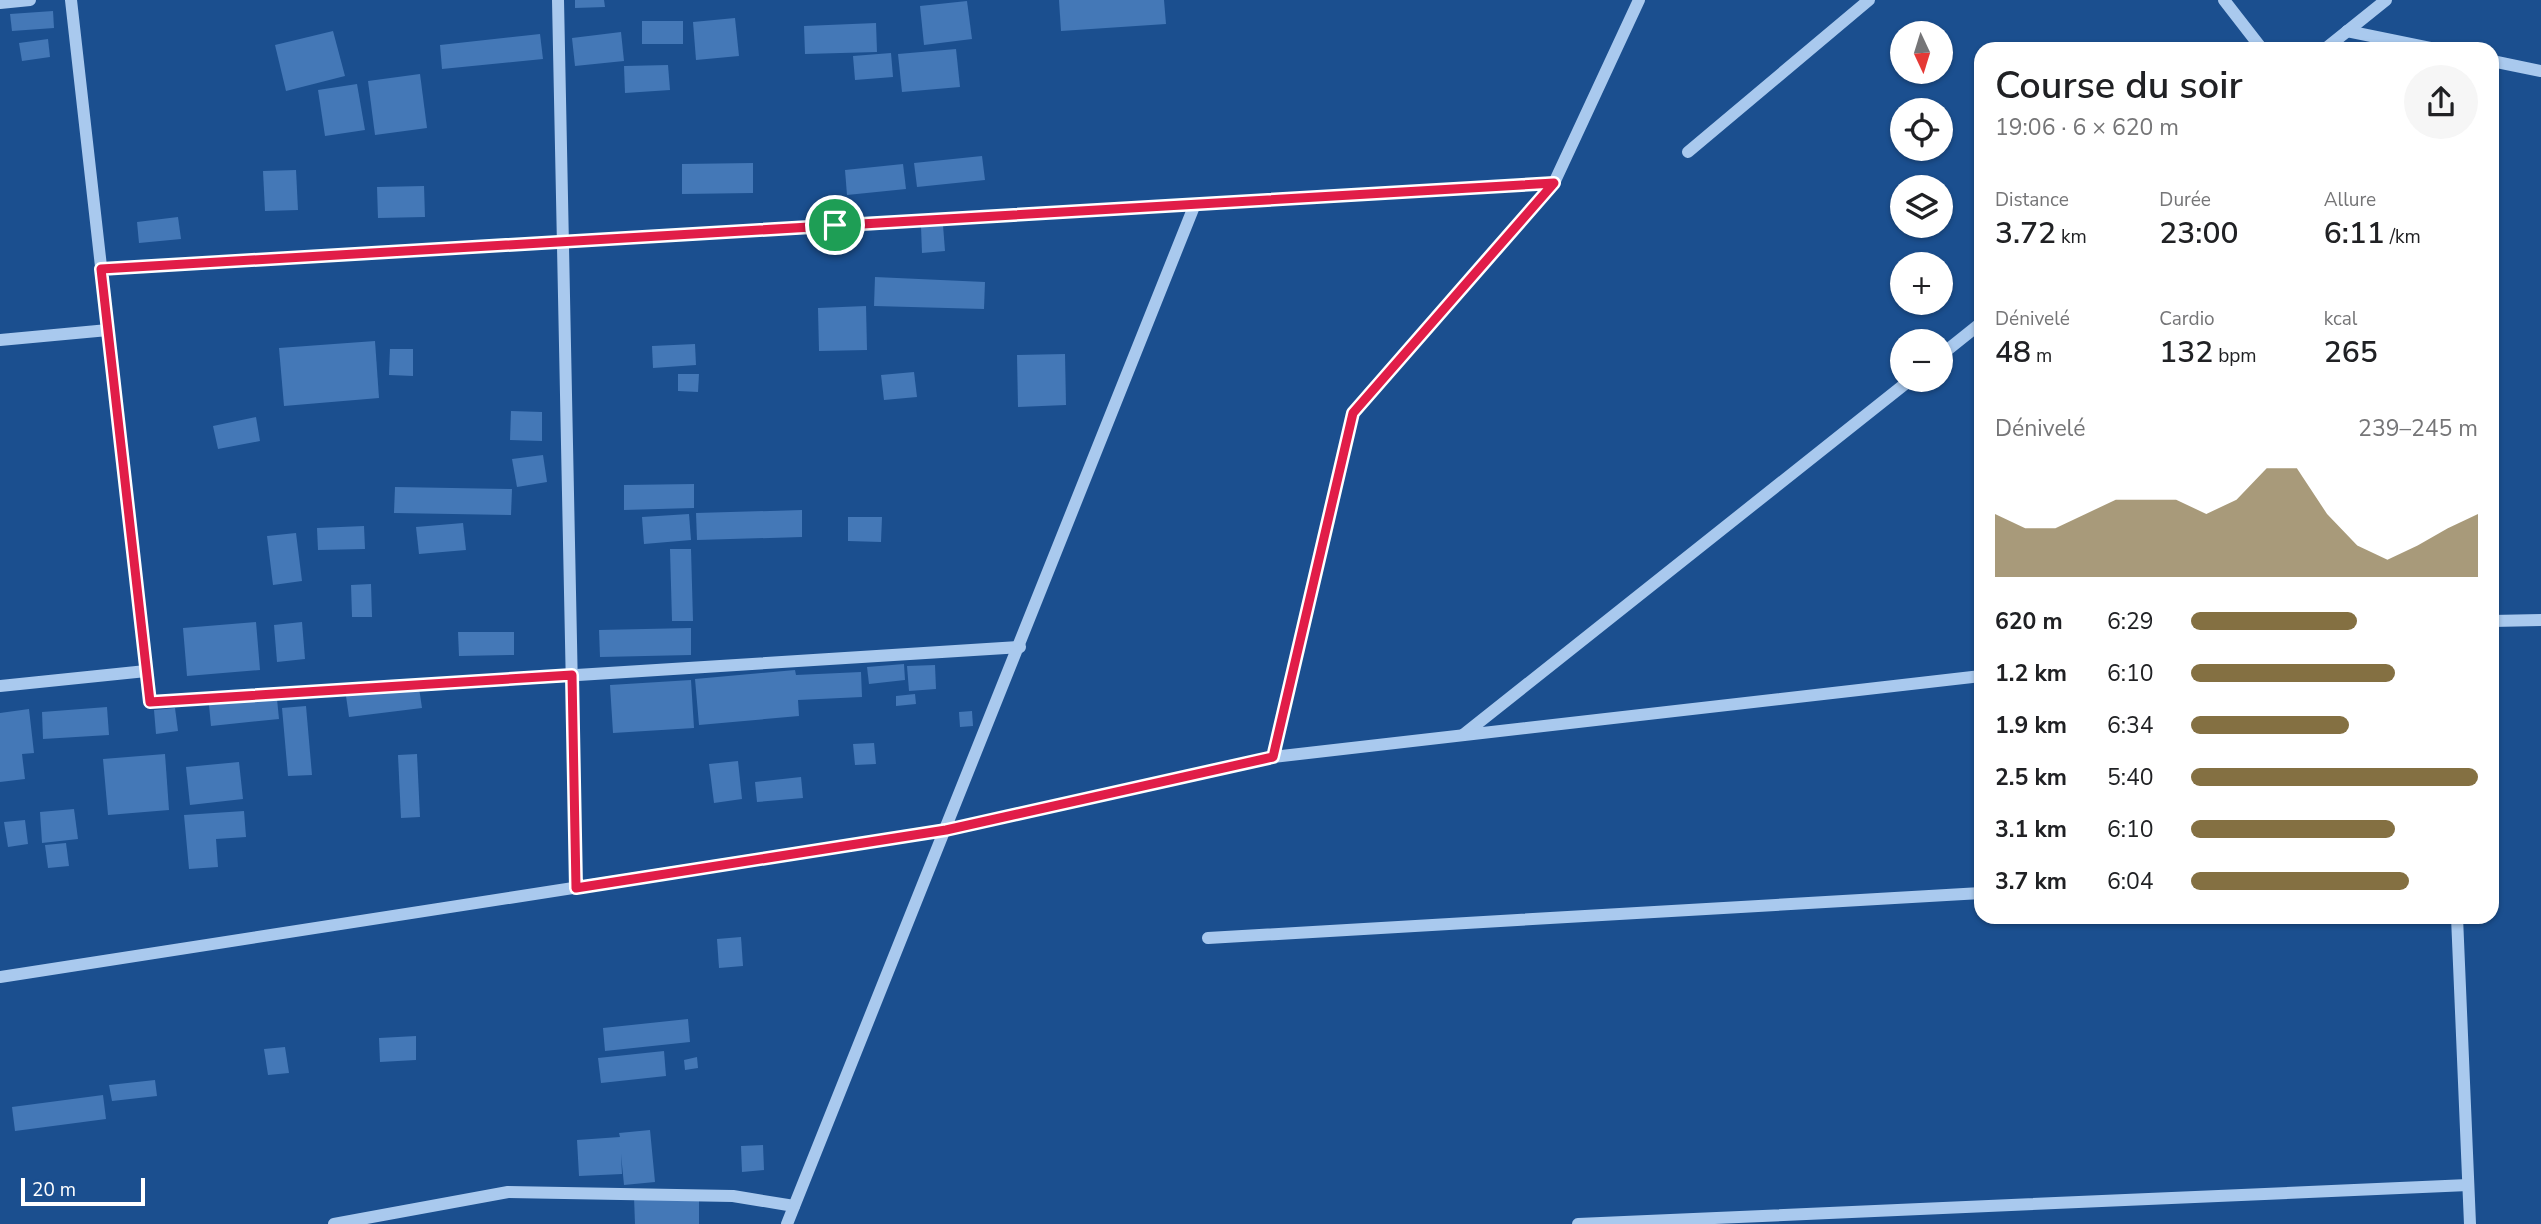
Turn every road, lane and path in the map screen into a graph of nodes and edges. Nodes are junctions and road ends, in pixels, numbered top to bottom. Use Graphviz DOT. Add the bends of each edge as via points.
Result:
graph roads {
  1 [pos="30,0"];
  2 [pos="71,0"];
  3 [pos="558,0"];
  4 [pos="1639,0"];
  5 [pos="1869,0"];
  6 [pos="2224,0"];
  7 [pos="2386,0"];
  8 [pos="0,3"];
  9 [pos="2347,31"];
  10 [pos="2257,42"];
  11 [pos="2334,42"];
  12 [pos="2401,42"];
  13 [pos="2499,62"];
  14 [pos="2541,71"];
  15 [pos="1688,152"];
  16 [pos="1554,183"];
  17 [pos="1195,204"];
  18 [pos="565,242"];
  19 [pos="101,269"];
  20 [pos="1974,329"];
  21 [pos="108,330"];
  22 [pos="0,340"];
  23 [pos="1953,345"];
  24 [pos="1895,392"];
  25 [pos="2541,620"];
  26 [pos="2499,621"];
  27 [pos="1020,648"];
  28 [pos="146,671"];
  29 [pos="572,675"];
  30 [pos="1974,677"];
  31 [pos="0,686"];
  32 [pos="1462,736"];
  33 [pos="1273,757"];
  34 [pos="946,830"];
  35 [pos="576,888"];
  36 [pos="1974,893"];
  37 [pos="2457,924"];
  38 [pos="1208,938"];
  39 [pos="0,977"];
  40 [pos="2468,1185"];
  41 [pos="794,1206"];
  42 [pos="1741,1220"];
  43 [pos="334,1224"];
  44 [pos="787,1224"];
  45 [pos="1578,1224"];
  46 [pos="2470,1224"];
  1 -- 8 [label="street"];
  2 -- 19 [label="street"];
  3 -- 18 [label="street"];
  4 -- 16 [label="street"];
  5 -- 15 [label="street"];
  6 -- 10 [label="street"];
  7 -- 9 [label="street"];
  9 -- 11 [label="street"];
  9 -- 12 [label="street"];
  13 -- 14 [label="street"];
  16 -- 17 [label="street"];
  16 -- 33 [label="street" via="1353,413"];
  17 -- 18 [label="street"];
  17 -- 27 [label="street"];
  18 -- 19 [label="street"];
  18 -- 29 [label="street"];
  19 -- 21 [label="street"];
  20 -- 23 [label="street"];
  21 -- 22 [label="street"];
  21 -- 28 [label="street"];
  24 -- 32 [label="street"];
  25 -- 26 [label="street"];
  27 -- 29 [label="street"];
  27 -- 34 [label="street"];
  28 -- 29 [label="street" via="150,702"];
  28 -- 31 [label="street"];
  29 -- 35 [label="street"];
  30 -- 32 [label="street"];
  32 -- 33 [label="street"];
  33 -- 34 [label="street"];
  34 -- 35 [label="street"];
  34 -- 41 [label="street"];
  35 -- 39 [label="street"];
  36 -- 38 [label="street"];
  37 -- 40 [label="street"];
  40 -- 42 [label="street"];
  40 -- 46 [label="street"];
  41 -- 43 [label="street" via="733,1196 509,1192"];
  41 -- 44 [label="street"];
  42 -- 45 [label="street"];
}
